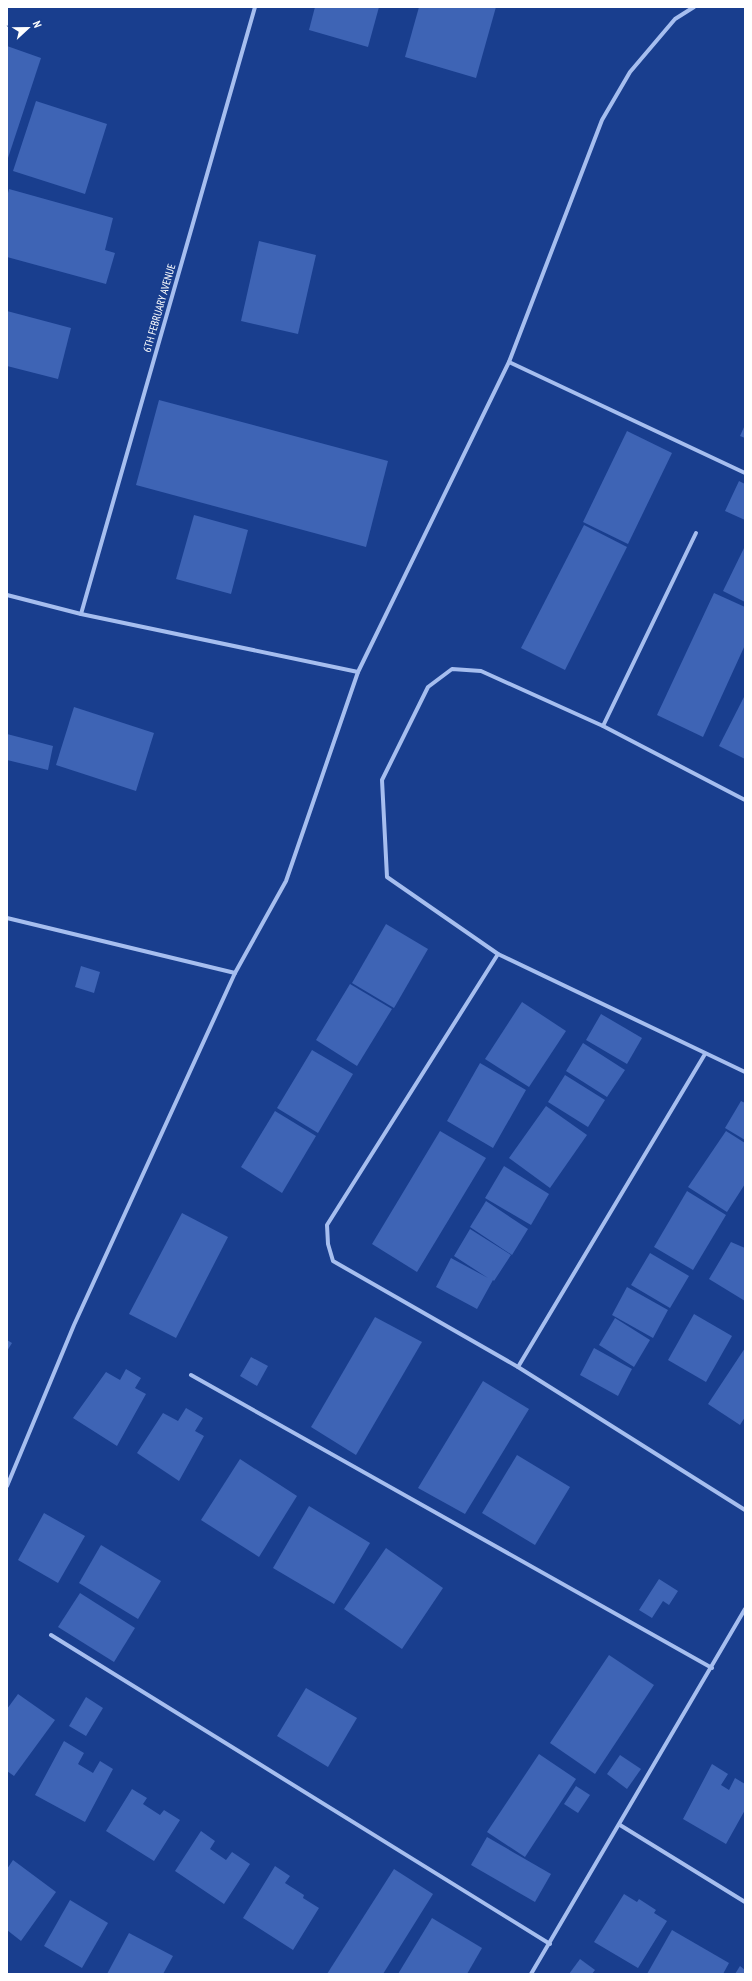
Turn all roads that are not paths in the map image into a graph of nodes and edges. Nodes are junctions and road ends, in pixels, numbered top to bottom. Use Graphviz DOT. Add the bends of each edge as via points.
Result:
graph roads {
  1 [pos="255,7"];
  2 [pos="694,7"];
  3 [pos="509,362"];
  4 [pos="745,473"];
  5 [pos="696,533"];
  6 [pos="7,595"];
  7 [pos="81,614"];
  8 [pos="358,672"];
  9 [pos="603,726"];
  10 [pos="745,800"];
  11 [pos="7,918"];
  12 [pos="498,954"];
  13 [pos="235,973"];
  14 [pos="705,1054"];
  15 [pos="745,1072"];
  16 [pos="518,1367"];
  17 [pos="191,1375"];
  18 [pos="7,1486"];
  19 [pos="745,1510"];
  20 [pos="745,1609"];
  21 [pos="51,1635"];
  22 [pos="712,1668"];
  23 [pos="620,1825"];
  24 [pos="745,1902"];
  25 [pos="550,1944"];
  26 [pos="531,1974"];
  1 -- 7 [label="street, 6TH FEBRUARY AVENUE"];
  2 -- 3 [label="street" via="675,19 630,72 602,120"];
  3 -- 4 [label="street"];
  3 -- 8 [label="street"];
  5 -- 9 [label="street"];
  6 -- 7 [label="street"];
  7 -- 8 [label="street"];
  8 -- 13 [label="street" via="286,881"];
  9 -- 10 [label="street"];
  9 -- 12 [label="street" via="481,670 452,669 428,687 382,780 387,877"];
  11 -- 13 [label="street"];
  12 -- 14 [label="street"];
  12 -- 16 [label="street" via="327,1225 328,1244 333,1262"];
  13 -- 18 [label="street" via="74,1325"];
  14 -- 15 [label="street"];
  14 -- 16 [label="street"];
  16 -- 19 [label="street"];
  17 -- 22 [label="street"];
  20 -- 22 [label="street"];
  21 -- 25 [label="street"];
  22 -- 23 [label="street"];
  23 -- 24 [label="street"];
  23 -- 25 [label="street"];
  25 -- 26 [label="street"];
}
